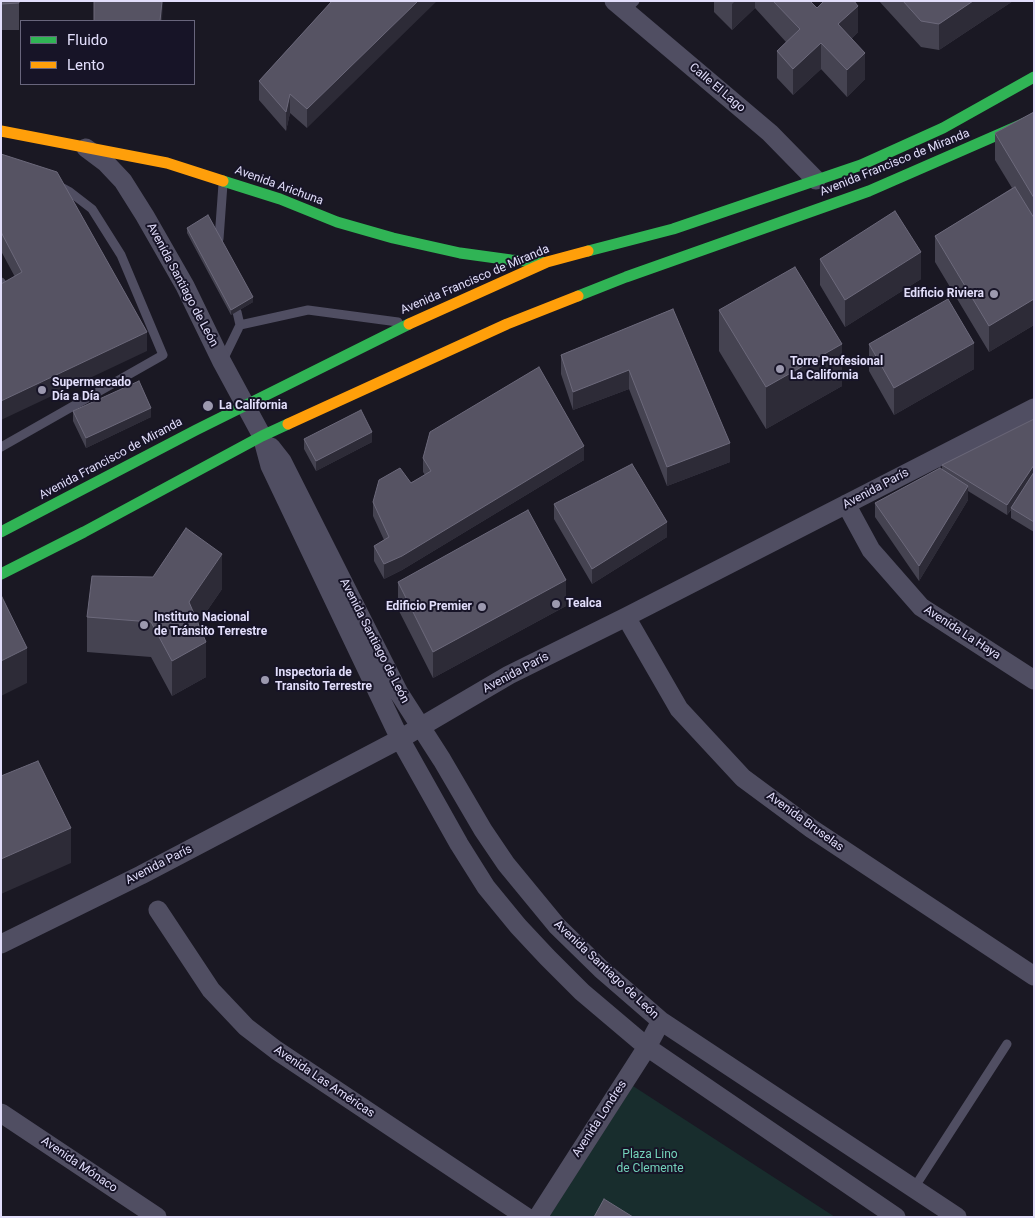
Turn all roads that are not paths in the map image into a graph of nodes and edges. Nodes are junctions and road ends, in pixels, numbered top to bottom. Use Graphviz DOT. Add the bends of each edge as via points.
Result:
graph roads {
  1 [pos="625,4"];
  2 [pos="1034,77"];
  3 [pos="1034,119"];
  4 [pos="1,131"];
  5 [pos="85,147"];
  6 [pos="816,180"];
  7 [pos="224,181"];
  8 [pos="54,184"];
  9 [pos="219,239"];
  10 [pos="547,262"];
  11 [pos="1,282"];
  12 [pos="1,287"];
  13 [pos="237,312"];
  14 [pos="410,323"];
  15 [pos="240,325"];
  16 [pos="222,362"];
  17 [pos="246,405"];
  18 [pos="1034,408"];
  19 [pos="262,436"];
  20 [pos="1,447"];
  21 [pos="846,504"];
  22 [pos="1,532"];
  23 [pos="1,574"];
  24 [pos="626,617"];
  25 [pos="1034,680"];
  26 [pos="421,728"];
  27 [pos="400,739"];
  28 [pos="158,910"];
  29 [pos="1,944"];
  30 [pos="1034,976"];
  31 [pos="661,1021"];
  32 [pos="1008,1044"];
  33 [pos="646,1047"];
  34 [pos="1,1113"];
  35 [pos="914,1188"];
  36 [pos="157,1217"];
  37 [pos="526,1217"];
  38 [pos="538,1217"];
  39 [pos="896,1217"];
  40 [pos="957,1217"];
  1 -- 6 [label="street, Calle El Lago" via="770,133"];
  2 -- 6 [label="main road, Avenida Francisco de Miranda" via="943,128 861,165"];
  3 -- 19 [label="main road, Avenida Francisco de Miranda" via="869,191 626,277 507,324"];
  4 -- 5 [label="main road, Avenida Arichuna"];
  5 -- 7 [label="main road, Avenida Arichuna" via="158,162"];
  5 -- 16 [label="street, Avenida Santiago de León" via="123,181 185,286"];
  6 -- 10 [label="main road, Avenida Francisco de Miranda" via="673,229"];
  7 -- 9 [label="lane"];
  7 -- 10 [label="main road, Avenida Arichuna" via="337,222 393,238 460,253"];
  8 -- 20 [label="lane" via="92,210 102,225 121,255 164,355"];
  10 -- 14 [label="main road, Avenida Francisco de Miranda"];
  11 -- 12 [label="lane"];
  13 -- 15 [label="lane"];
  14 -- 15 [label="lane" via="308,310"];
  14 -- 17 [label="main road, Avenida Francisco de Miranda"];
  15 -- 16 [label="lane"];
  16 -- 17 [label="street, Avenida Santiago de León"];
  17 -- 19 [label="street, Avenida Santiago de León"];
  17 -- 22 [label="main road, Avenida Francisco de Miranda"];
  18 -- 21 [label="street, Avenida París"];
  19 -- 23 [label="main road, Avenida Francisco de Miranda"];
  19 -- 26 [label="street, Avenida Santiago de León" via="282,461 399,693"];
  19 -- 27 [label="street, Avenida Santiago de León" via="270,466"];
  21 -- 24 [label="street, Avenida París"];
  21 -- 25 [label="street, Avenida La Haya" via="871,550 921,607"];
  24 -- 26 [label="street, Avenida París" via="509,675"];
  24 -- 30 [label="street, Avenida Bruselas" via="679,709 743,778 820,834"];
  26 -- 27 [label="street, Avenida París"];
  26 -- 31 [label="street, Avenida Santiago de León" via="482,830 526,890 601,969"];
  27 -- 29 [label="street, Avenida París" via="142,875"];
  27 -- 33 [label="street, Avenida Santiago de León" via="486,887 547,957"];
  28 -- 37 [label="street, Avenida Las Américas" via="211,990 246,1027"];
  31 -- 33 [label="street, Avenida Londres"];
  31 -- 35 [label="street, Avenida Santiago de León"];
  32 -- 35 [label="lane"];
  33 -- 38 [label="street, Avenida Londres"];
  33 -- 39 [label="street, Avenida Santiago de León"];
  34 -- 36 [label="street, Avenida Mónaco"];
  35 -- 40 [label="street, Avenida Santiago de León"];
}
